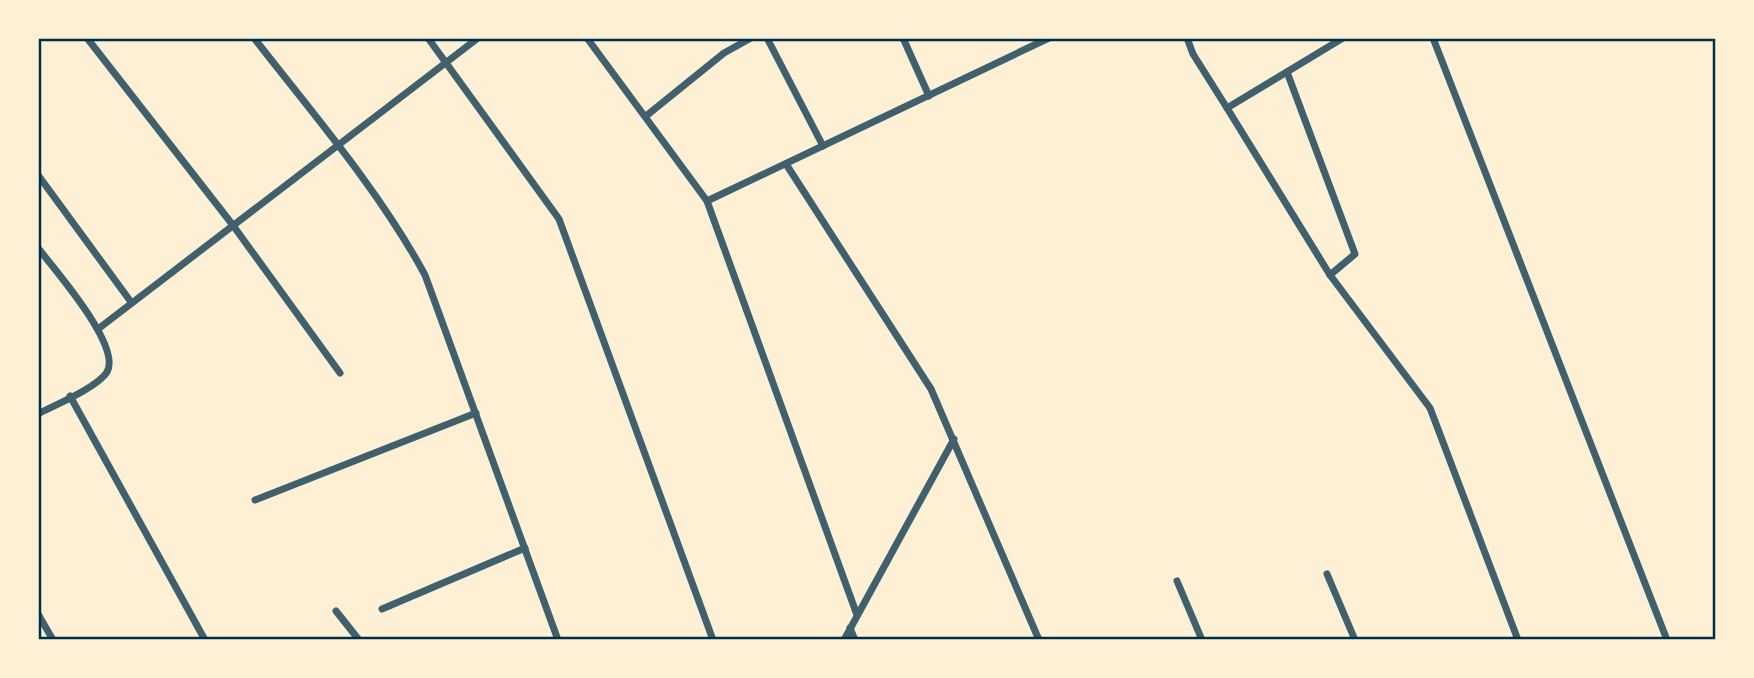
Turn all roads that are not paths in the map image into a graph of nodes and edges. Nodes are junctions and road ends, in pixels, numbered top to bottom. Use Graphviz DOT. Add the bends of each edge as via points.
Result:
graph roads {
  1 [pos="87,38"];
  2 [pos="254,38"];
  3 [pos="428,38"];
  4 [pos="478,38"];
  5 [pos="587,38"];
  6 [pos="751,38"];
  7 [pos="767,38"];
  8 [pos="903,38"];
  9 [pos="1049,38"];
  10 [pos="1187,38"];
  11 [pos="1343,38"];
  12 [pos="1433,38"];
  13 [pos="446,61"];
  14 [pos="1287,72"];
  15 [pos="929,96"];
  16 [pos="1227,108"];
  17 [pos="646,116"];
  18 [pos="336,144"];
  19 [pos="823,146"];
  20 [pos="786,164"];
  21 [pos="38,175"];
  22 [pos="707,201"];
  23 [pos="232,224"];
  24 [pos="38,248"];
  25 [pos="1330,275"];
  26 [pos="131,302"];
  27 [pos="98,329"];
  28 [pos="340,373"];
  29 [pos="70,396"];
  30 [pos="476,413"];
  31 [pos="38,414"];
  32 [pos="954,439"];
  33 [pos="255,500"];
  34 [pos="525,548"];
  35 [pos="1327,574"];
  36 [pos="1177,580"];
  37 [pos="382,609"];
  38 [pos="336,611"];
  39 [pos="38,614"];
  40 [pos="857,615"];
  41 [pos="850,628"];
  42 [pos="53,639"];
  43 [pos="205,639"];
  44 [pos="359,639"];
  45 [pos="558,639"];
  46 [pos="713,639"];
  47 [pos="844,639"];
  48 [pos="855,639"];
  49 [pos="1039,639"];
  50 [pos="1202,639"];
  51 [pos="1354,639"];
  52 [pos="1518,639"];
  53 [pos="1667,639"];
  1 -- 23 [label="street"];
  2 -- 18 [label="street"];
  3 -- 13 [label="street"];
  4 -- 13 [label="street"];
  5 -- 17 [label="street"];
  6 -- 17 [label="street" via="724,53"];
  7 -- 19 [label="street"];
  8 -- 15 [label="street"];
  9 -- 15 [label="street"];
  10 -- 16 [label="street"];
  11 -- 14 [label="street"];
  12 -- 53 [label="street"];
  13 -- 18 [label="street"];
  13 -- 46 [label="street" via="559,219"];
  14 -- 16 [label="street"];
  14 -- 25 [label="street" via="1355,254"];
  15 -- 19 [label="street"];
  16 -- 25 [label="street"];
  17 -- 22 [label="street"];
  18 -- 23 [label="street"];
  18 -- 30 [label="street" via="410,246"];
  19 -- 20 [label="street"];
  20 -- 22 [label="street"];
  20 -- 32 [label="street" via="915,359"];
  21 -- 26 [label="street"];
  22 -- 40 [label="street"];
  23 -- 26 [label="street"];
  23 -- 28 [label="street"];
  24 -- 27 [label="street"];
  25 -- 52 [label="street" via="1430,408"];
  26 -- 27 [label="street"];
  27 -- 29 [label="street" via="110,364 101,379"];
  29 -- 31 [label="street"];
  29 -- 43 [label="street"];
  30 -- 33 [label="street"];
  30 -- 34 [label="street"];
  32 -- 40 [label="street"];
  32 -- 49 [label="street"];
  34 -- 37 [label="street"];
  34 -- 45 [label="street"];
  35 -- 51 [label="street"];
  36 -- 50 [label="street"];
  38 -- 44 [label="street"];
  39 -- 42 [label="street"];
  40 -- 41 [label="street"];
  41 -- 47 [label="street"];
  41 -- 48 [label="street"];
}
